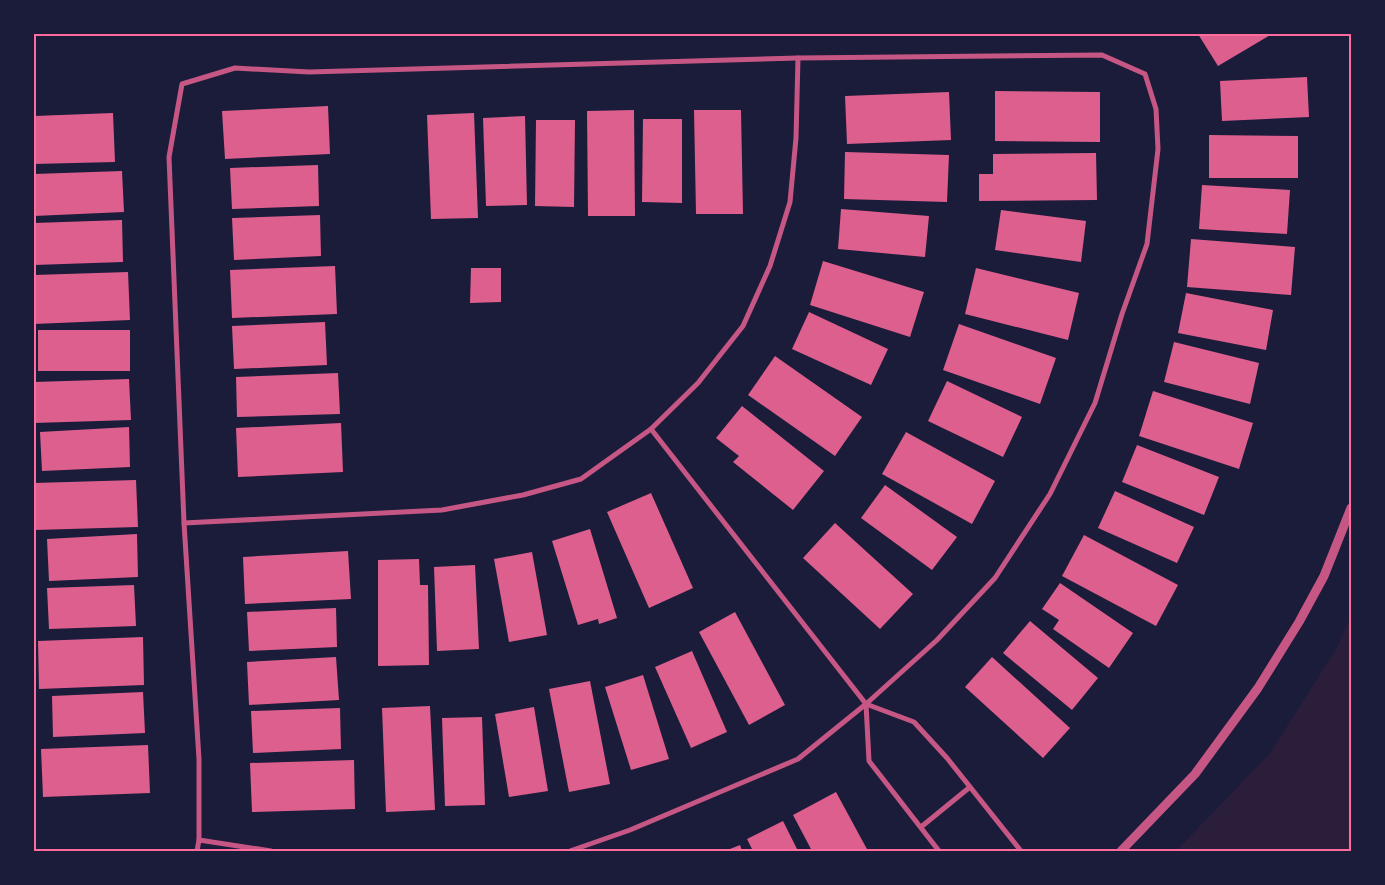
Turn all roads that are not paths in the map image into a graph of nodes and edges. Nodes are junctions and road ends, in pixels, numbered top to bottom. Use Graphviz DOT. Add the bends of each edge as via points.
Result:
graph roads {
  1 [pos="798,58"];
  2 [pos="651,429"];
  3 [pos="1351,508"];
  4 [pos="184,523"];
  5 [pos="866,704"];
  6 [pos="970,787"];
  7 [pos="921,827"];
  8 [pos="199,840"];
  9 [pos="197,851"];
  10 [pos="271,851"];
  11 [pos="570,851"];
  12 [pos="939,851"];
  13 [pos="1021,851"];
  14 [pos="1122,851"];
  1 -- 2 [label="street" via="790,202 770,266 743,326 698,383"];
  1 -- 4 [label="street" via="309,72 235,68 182,84 169,157"];
  1 -- 5 [label="street" via="1102,55 1145,74 1156,109 1158,149 1147,244 1095,404 1050,494 995,578 937,640"];
  2 -- 4 [label="street" via="581,479 523,495 442,510"];
  2 -- 5 [label="street"];
  3 -- 14 [label="street" via="1324,576 1258,688 1195,774"];
  4 -- 8 [label="street" via="198,759"];
  5 -- 6 [label="street" via="914,722"];
  5 -- 7 [label="street" via="869,762"];
  5 -- 11 [label="street" via="798,759 655,820"];
  6 -- 7 [label="street"];
  6 -- 13 [label="street"];
  7 -- 12 [label="street"];
  8 -- 9 [label="street"];
  8 -- 10 [label="street"];
}
